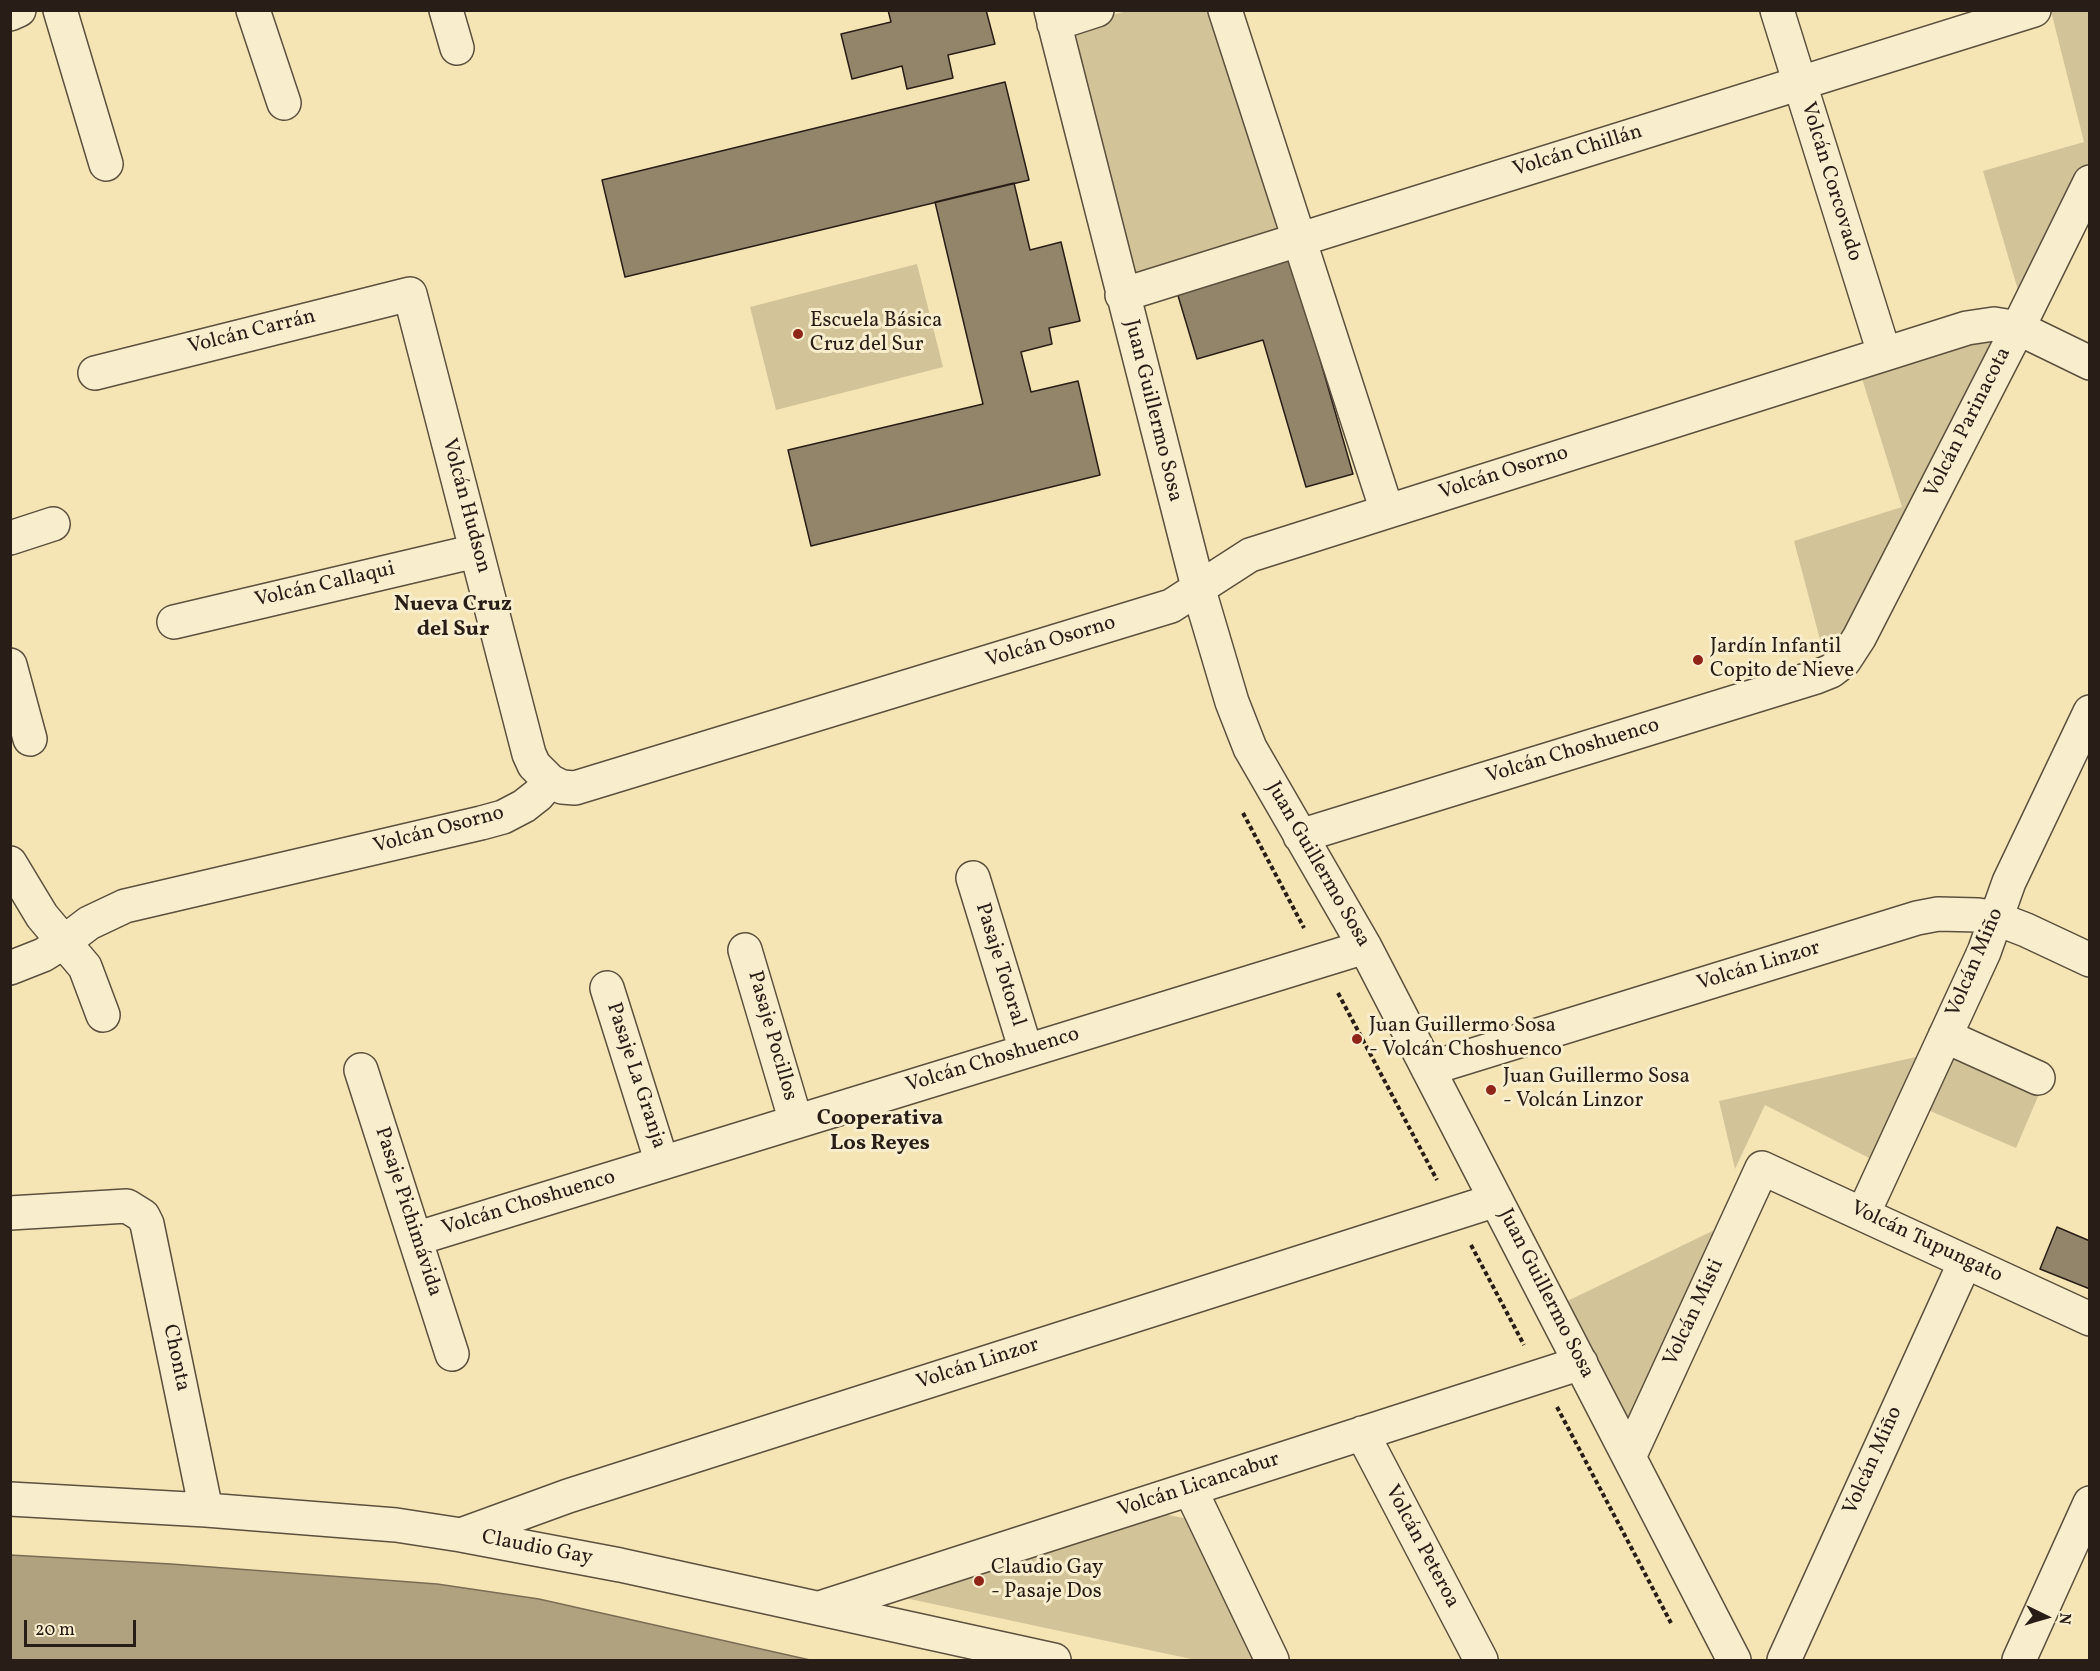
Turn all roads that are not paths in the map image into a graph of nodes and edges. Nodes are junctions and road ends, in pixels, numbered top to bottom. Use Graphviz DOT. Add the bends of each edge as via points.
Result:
graph roads {
  1 [pos="19,10"];
  2 [pos="60,10"];
  3 [pos="253,10"];
  4 [pos="446,10"];
  5 [pos="1098,10"];
  6 [pos="1225,10"];
  7 [pos="1777,10"];
  8 [pos="2034,10"];
  9 [pos="10,14"];
  10 [pos="1052,17"];
  11 [pos="457,48"];
  12 [pos="1800,83"];
  13 [pos="284,103"];
  14 [pos="106,164"];
  15 [pos="2090,182"];
  16 [pos="1299,240"];
  17 [pos="410,294"];
  18 [pos="1122,294"];
  19 [pos="2018,328"];
  20 [pos="1884,353"];
  21 [pos="2090,363"];
  22 [pos="95,373"];
  23 [pos="1388,511"];
  24 [pos="53,524"];
  25 [pos="10,538"];
  26 [pos="476,550"];
  27 [pos="1197,587"];
  28 [pos="174,622"];
  29 [pos="1844,661"];
  30 [pos="10,665"];
  31 [pos="2090,712"];
  32 [pos="30,740"];
  33 [pos="550,782"];
  34 [pos="1300,836"];
  35 [pos="10,863"];
  36 [pos="973,878"];
  37 [pos="1995,918"];
  38 [pos="64,942"];
  39 [pos="1365,947"];
  40 [pos="746,950"];
  41 [pos="2090,960"];
  42 [pos="10,968"];
  43 [pos="607,988"];
  44 [pos="103,1015"];
  45 [pos="1945,1036"];
  46 [pos="1026,1051"];
  47 [pos="1428,1069"];
  48 [pos="361,1070"];
  49 [pos="2038,1078"];
  50 [pos="796,1122"];
  51 [pos="662,1163"];
  52 [pos="1762,1168"];
  53 [pos="1496,1200"];
  54 [pos="10,1213"];
  55 [pos="1863,1214"];
  56 [pos="415,1239"];
  57 [pos="1965,1262"];
  58 [pos="2090,1318"];
  59 [pos="452,1354"];
  60 [pos="1581,1363"];
  61 [pos="1362,1433"];
  62 [pos="1629,1457"];
  63 [pos="1190,1489"];
  64 [pos="10,1499"];
  65 [pos="2090,1503"];
  66 [pos="206,1510"];
  67 [pos="461,1535"];
  68 [pos="818,1608"];
  69 [pos="1054,1660"];
  70 [pos="1272,1660"];
  71 [pos="1481,1660"];
  72 [pos="1734,1660"];
  73 [pos="1784,1660"];
  74 [pos="2019,1660"];
  1 -- 9 [label="street"];
  2 -- 14 [label="street"];
  3 -- 13 [label="street"];
  4 -- 11 [label="street"];
  5 -- 10 [label="street"];
  6 -- 16 [label="street"];
  7 -- 12 [label="street, Volcán Corcovado"];
  8 -- 12 [label="street, Volcán Chillán"];
  10 -- 18 [label="street, Juan Guillermo Sosa"];
  12 -- 16 [label="street, Volcán Chillán"];
  12 -- 20 [label="street, Volcán Corcovado"];
  15 -- 19 [label="street, Volcán Parinacota"];
  16 -- 18 [label="street, Volcán Chillán"];
  16 -- 23 [label="street"];
  17 -- 22 [label="street, Volcán Carrán"];
  17 -- 26 [label="street, Volcán Hudson"];
  18 -- 27 [label="street, Juan Guillermo Sosa"];
  19 -- 20 [label="street, Volcán Osorno" via="1980,325"];
  19 -- 21 [label="street, Volcán Osorno"];
  19 -- 29 [label="street, Volcán Parinacota"];
  20 -- 23 [label="street, Volcán Osorno"];
  23 -- 27 [label="street, Volcán Osorno" via="1250,555"];
  24 -- 25 [label="street"];
  26 -- 28 [label="street, Volcán Callaqui"];
  26 -- 33 [label="street, Volcán Hudson" via="529,754"];
  27 -- 33 [label="street, Volcán Osorno" via="1171,606 587,785 574,788"];
  27 -- 34 [label="street, Juan Guillermo Sosa" via="1250,748"];
  29 -- 34 [label="street, Volcán Choshuenco" via="1816,677"];
  30 -- 32 [label="street"];
  31 -- 37 [label="street, Volcán Miño"];
  33 -- 38 [label="street, Volcán Osorno" via="524,806 503,817 125,906 89,923"];
  34 -- 39 [label="street, Juan Guillermo Sosa"];
  35 -- 38 [label="street" via="42,916"];
  36 -- 46 [label="street, Pasaje Totoral"];
  37 -- 41 [label="street, Volcán Linzor"];
  37 -- 45 [label="street, Volcán Miño" via="1984,952"];
  37 -- 47 [label="street, Volcán Linzor" via="1960,914 1917,918"];
  38 -- 42 [label="street, Volcán Osorno"];
  38 -- 44 [label="street" via="85,967"];
  39 -- 46 [label="street, Volcán Choshuenco"];
  39 -- 47 [label="street, Juan Guillermo Sosa"];
  40 -- 50 [label="street, Pasaje Pocillos"];
  43 -- 51 [label="street, Pasaje La Granja"];
  45 -- 49 [label="street"];
  45 -- 55 [label="street, Volcán Miño"];
  46 -- 50 [label="street, Volcán Choshuenco"];
  47 -- 53 [label="street, Juan Guillermo Sosa"];
  48 -- 56 [label="street, Pasaje Pichimávida"];
  50 -- 51 [label="street, Volcán Choshuenco"];
  51 -- 56 [label="street, Volcán Choshuenco"];
  52 -- 55 [label="street, Volcán Tupungato"];
  52 -- 62 [label="street, Volcán Misti"];
  53 -- 60 [label="street, Juan Guillermo Sosa"];
  53 -- 67 [label="street, Volcán Linzor" via="568,1496"];
  54 -- 66 [label="street, Chonta" via="127,1206 143,1216"];
  55 -- 57 [label="street, Volcán Tupungato"];
  56 -- 59 [label="street, Pasaje Pichimávida"];
  57 -- 58 [label="street, Volcán Tupungato"];
  57 -- 73 [label="street, Volcán Miño"];
  60 -- 61 [label="street, Volcán Licancabur"];
  60 -- 62 [label="street, Juan Guillermo Sosa"];
  61 -- 63 [label="street, Volcán Licancabur"];
  61 -- 71 [label="street, Volcán Peteroa"];
  62 -- 72 [label="street, Juan Guillermo Sosa"];
  63 -- 68 [label="street, Volcán Licancabur"];
  63 -- 70 [label="street"];
  64 -- 66 [label="street, Claudio Gay"];
  65 -- 74 [label="street"];
  66 -- 67 [label="street, Claudio Gay" via="396,1525"];
  67 -- 68 [label="street, Claudio Gay"];
  68 -- 69 [label="street, Claudio Gay"];
}
